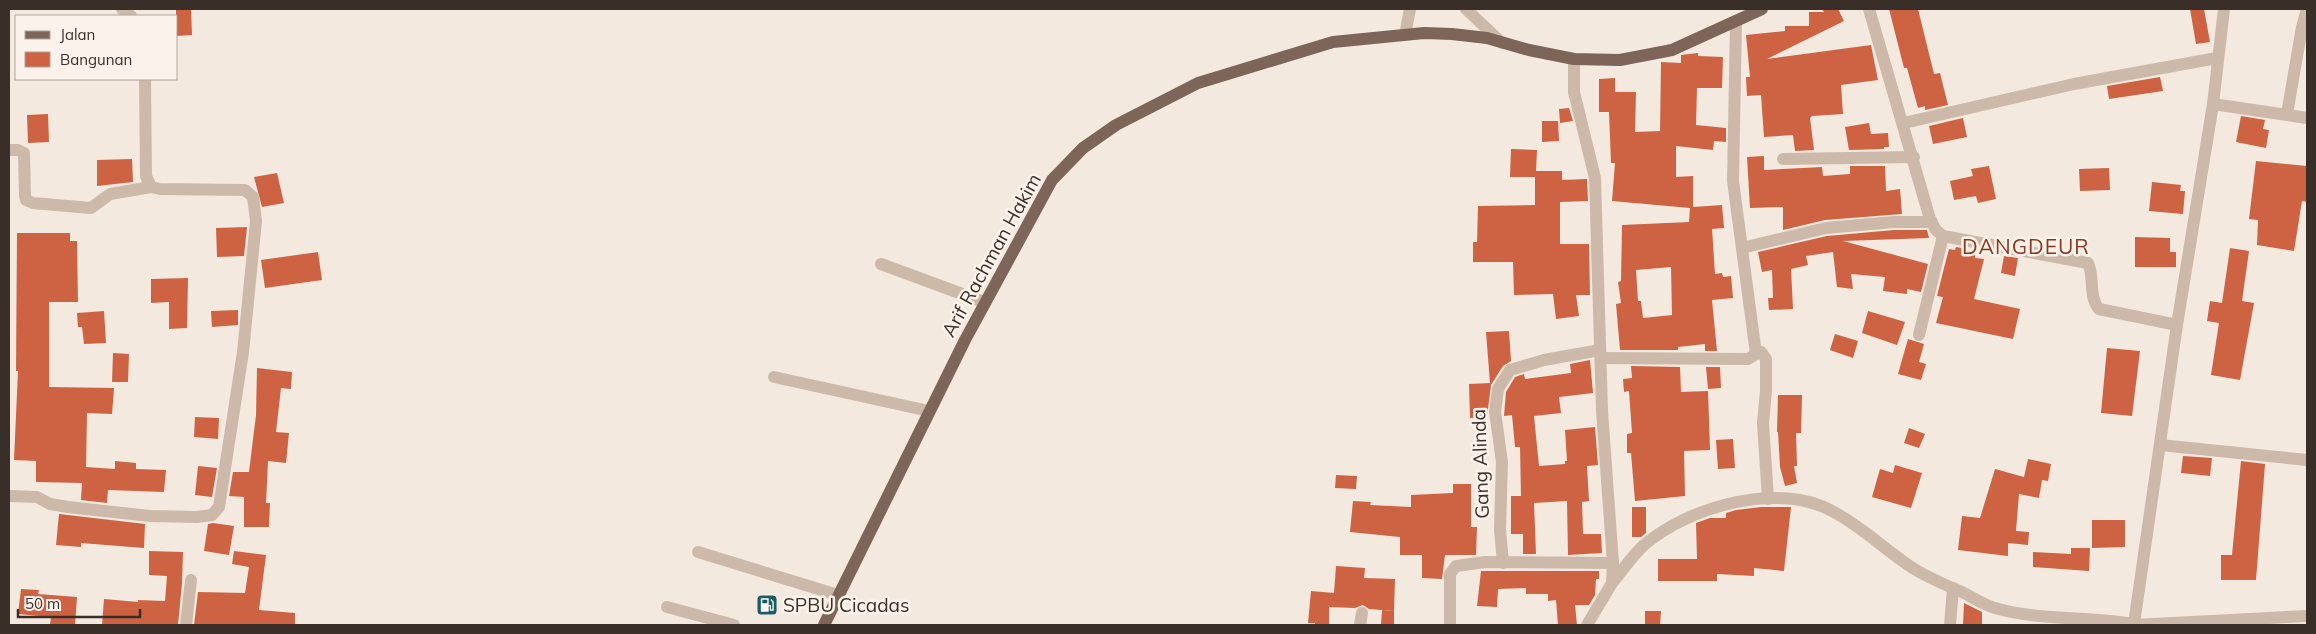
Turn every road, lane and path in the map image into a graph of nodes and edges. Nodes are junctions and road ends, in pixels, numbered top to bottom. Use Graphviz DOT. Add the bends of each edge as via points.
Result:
graph roads {
  1 [pos="1410,9"];
  2 [pos="1466,9"];
  3 [pos="1762,9"];
  4 [pos="1869,9"];
  5 [pos="2224,9"];
  6 [pos="2307,9"];
  7 [pos="1736,22"];
  8 [pos="1405,35"];
  9 [pos="1502,43"];
  10 [pos="2217,58"];
  11 [pos="1574,60"];
  12 [pos="145,80"];
  13 [pos="2213,104"];
  14 [pos="2288,114"];
  15 [pos="2307,118"];
  16 [pos="1904,124"];
  17 [pos="9,150"];
  18 [pos="1914,158"];
  19 [pos="1782,159"];
  20 [pos="151,187"];
  21 [pos="1932,222"];
  22 [pos="1943,236"];
  23 [pos="1742,248"];
  24 [pos="881,264"];
  25 [pos="984,302"];
  26 [pos="2177,325"];
  27 [pos="1919,335"];
  28 [pos="1756,351"];
  29 [pos="1600,354"];
  30 [pos="774,377"];
  31 [pos="929,411"];
  32 [pos="2160,445"];
  33 [pos="2307,460"];
  34 [pos="9,496"];
  35 [pos="1768,499"];
  36 [pos="698,552"];
  37 [pos="1503,562"];
  38 [pos="1618,567"];
  39 [pos="191,580"];
  40 [pos="1952,588"];
  41 [pos="838,595"];
  42 [pos="667,608"];
  43 [pos="2307,616"];
  44 [pos="2036,620"];
  45 [pos="2135,622"];
  46 [pos="2234,623"];
  47 [pos="186,625"];
  48 [pos="734,625"];
  49 [pos="824,625"];
  50 [pos="1450,625"];
  51 [pos="1587,625"];
  52 [pos="1950,625"];
  1 -- 8 [label="street"];
  2 -- 9 [label="street"];
  3 -- 7 [label="main road, Arif Rachman Hakim"];
  4 -- 16 [label="street"];
  5 -- 10 [label="street"];
  6 -- 14 [label="street"];
  7 -- 11 [label="main road, Arif Rachman Hakim" via="1672,50 1620,60"];
  7 -- 23 [label="street" via="1733,171"];
  8 -- 9 [label="main road, Arif Rachman Hakim" via="1452,34"];
  8 -- 25 [label="main road, Arif Rachman Hakim" via="1333,42 1198,83 1116,124 1083,148 1052,180"];
  9 -- 11 [label="main road, Arif Rachman Hakim"];
  10 -- 13 [label="street"];
  10 -- 16 [label="street" via="2074,84"];
  11 -- 29 [label="street" via="1574,92 1596,178"];
  12 -- 20 [label="street" via="146,176"];
  13 -- 14 [label="street"];
  13 -- 26 [label="street"];
  14 -- 15 [label="street"];
  16 -- 18 [label="street"];
  17 -- 20 [label="street" via="24,153 25,196 33,203 92,208 110,194"];
  18 -- 19 [label="street"];
  18 -- 21 [label="street"];
  20 -- 34 [label="street" via="160,190 244,190 253,197 256,221 243,352 219,506 212,515 150,516 50,504 37,497"];
  21 -- 22 [label="street"];
  21 -- 23 [label="street" via="1826,228"];
  22 -- 26 [label="street" via="2088,264 2094,303 2099,309"];
  22 -- 27 [label="street"];
  23 -- 28 [label="street"];
  24 -- 25 [label="street"];
  25 -- 31 [label="main road, Arif Rachman Hakim"];
  26 -- 32 [label="street"];
  28 -- 29 [label="street, Gang Alinda" via="1748,359"];
  28 -- 35 [label="street" via="1766,359 1763,423"];
  29 -- 37 [label="street, Gang Alinda" via="1544,360 1510,370 1498,389 1495,412 1502,462 1500,530"];
  29 -- 38 [label="street" via="1602,411"];
  30 -- 31 [label="street"];
  31 -- 41 [label="main road, Arif Rachman Hakim"];
  32 -- 33 [label="street"];
  32 -- 45 [label="street"];
  35 -- 38 [label="street" via="1737,502 1704,511 1664,530"];
  35 -- 40 [label="street" via="1809,502 1832,511 1916,570"];
  36 -- 41 [label="street"];
  37 -- 38 [label="street"];
  37 -- 50 [label="street" via="1461,564 1452,569"];
  38 -- 51 [label="street"];
  39 -- 47 [label="street"];
  40 -- 44 [label="street" via="1994,608"];
  40 -- 52 [label="street"];
  41 -- 49 [label="main road, Arif Rachman Hakim"];
  42 -- 48 [label="street"];
  43 -- 46 [label="street"];
  44 -- 45 [label="street"];
  45 -- 46 [label="street"];
}
